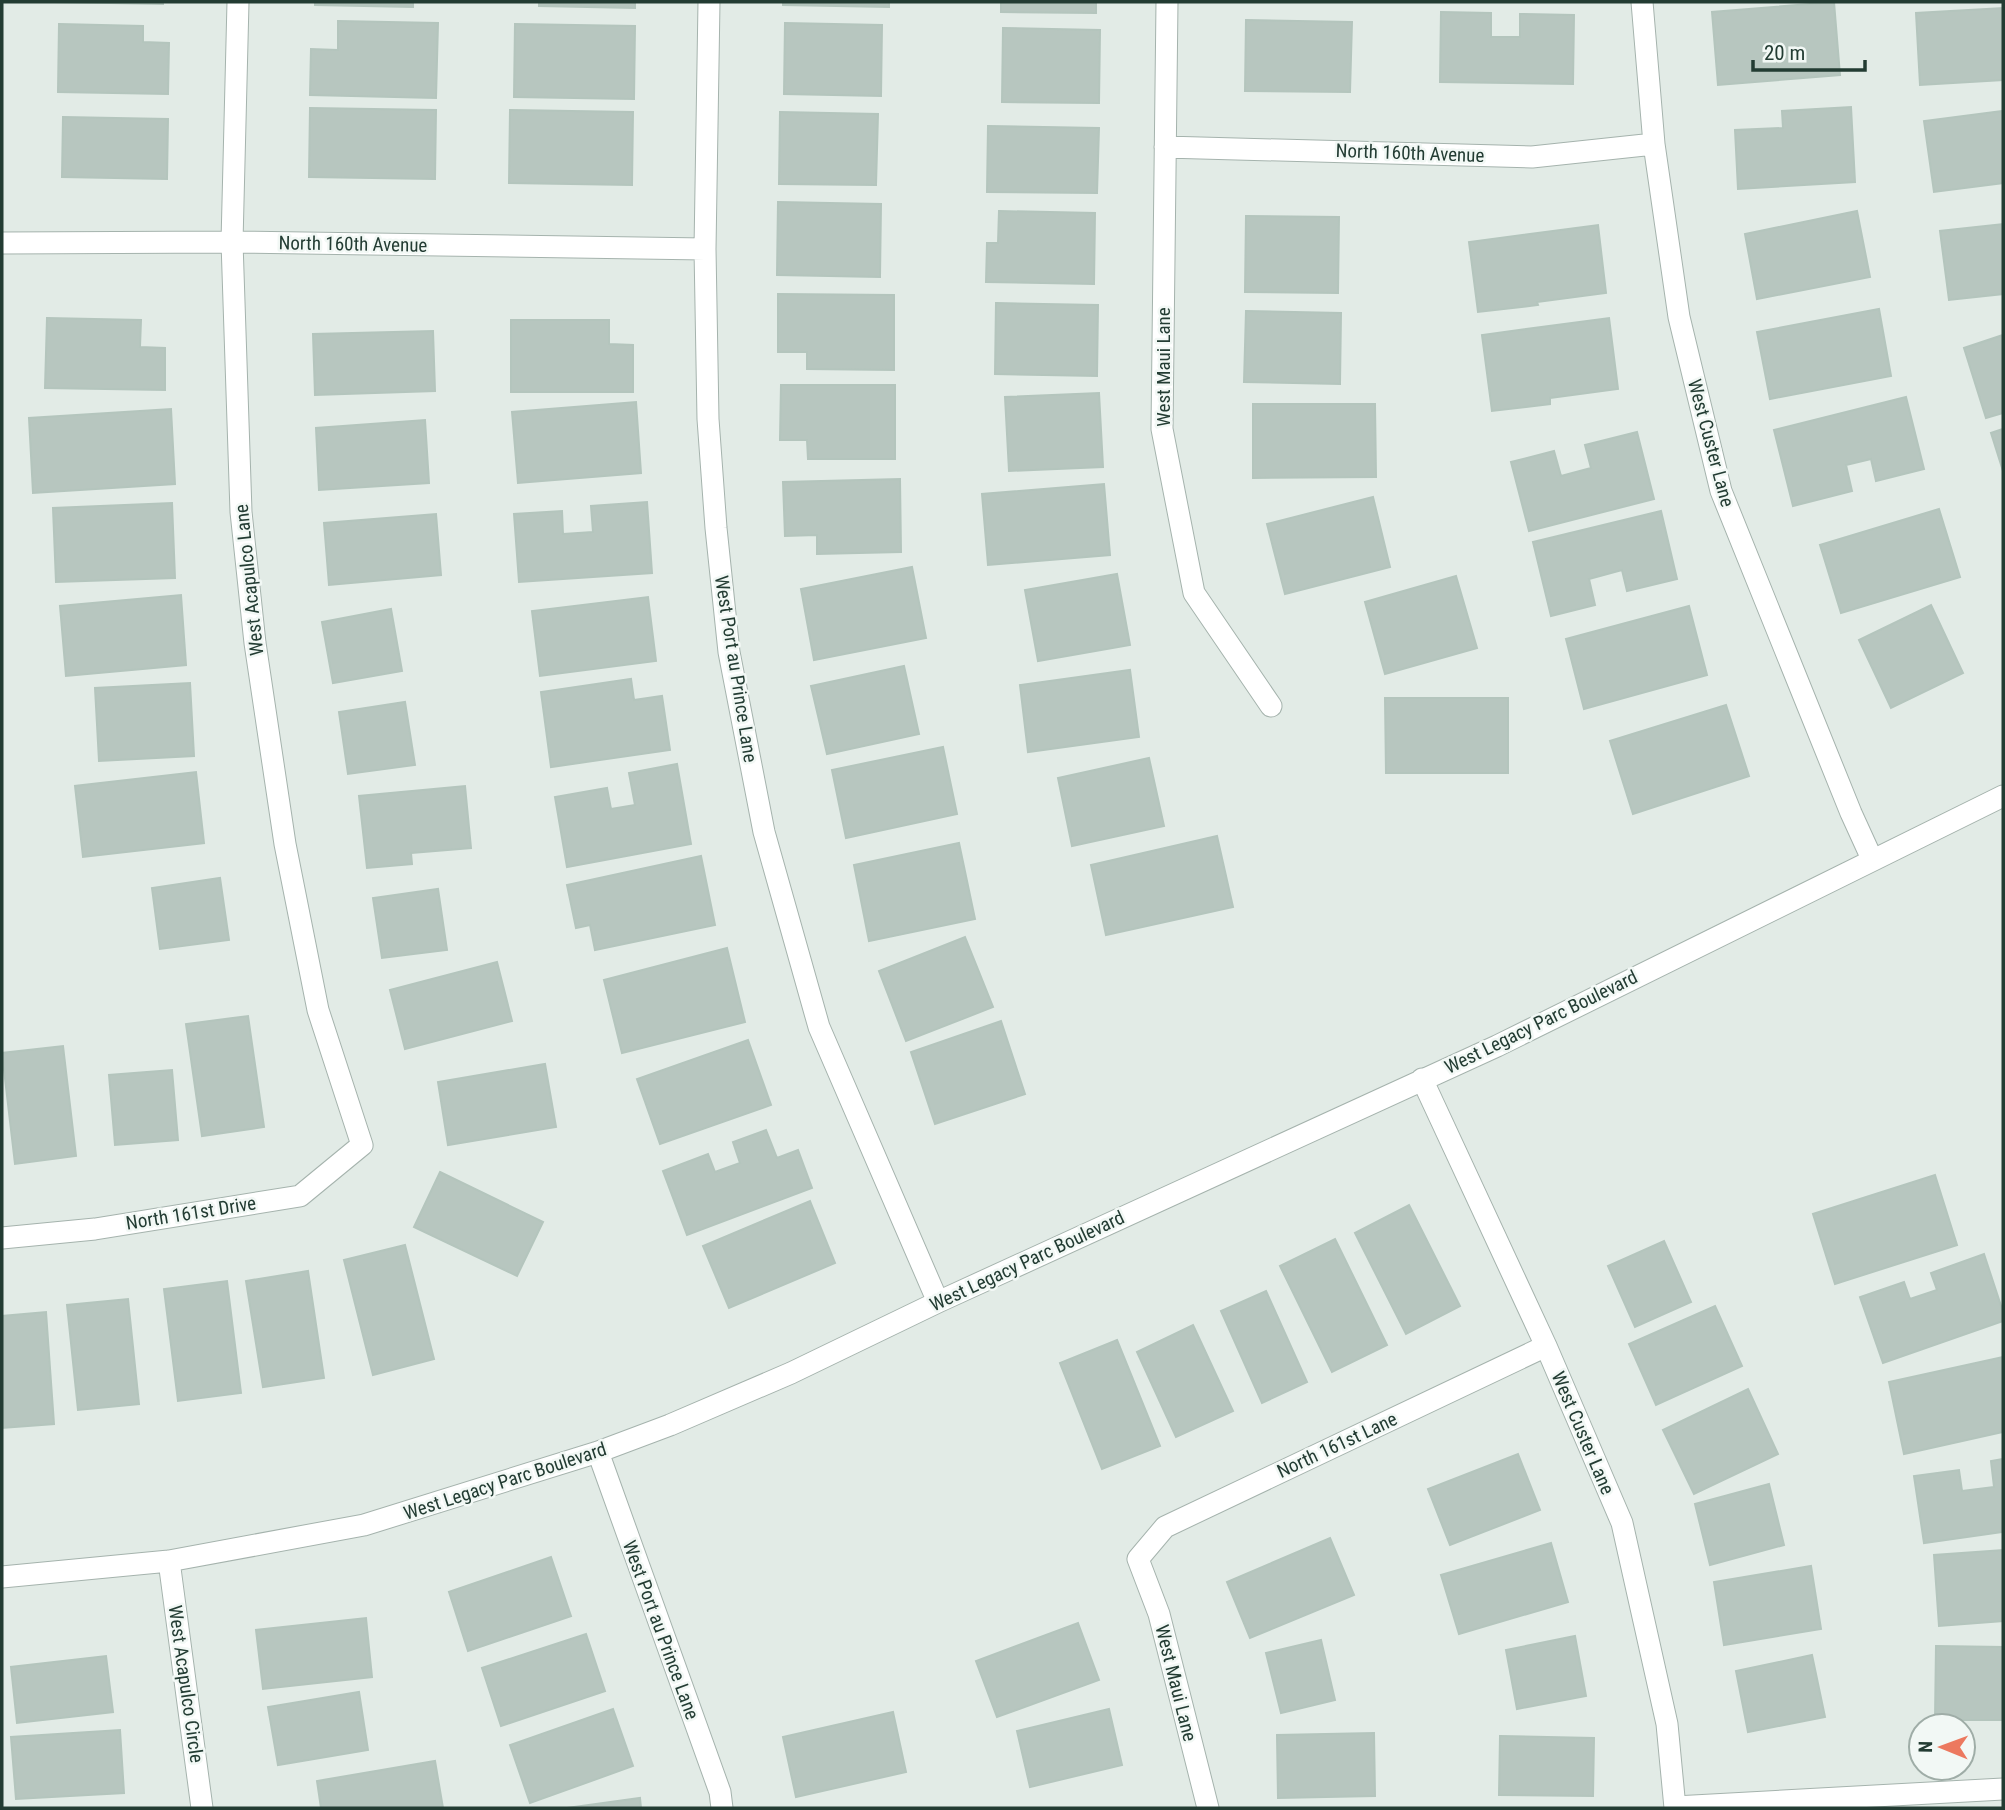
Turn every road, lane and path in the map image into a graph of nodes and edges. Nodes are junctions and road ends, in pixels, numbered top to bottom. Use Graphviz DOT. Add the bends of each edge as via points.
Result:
graph roads {
  1 [pos="238,2"];
  2 [pos="709,2"];
  3 [pos="1167,2"];
  4 [pos="1642,2"];
  5 [pos="1654,144"];
  6 [pos="1165,146"];
  7 [pos="232,242"];
  8 [pos="2,243"];
  9 [pos="705,249"];
  10 [pos="1271,706"];
  11 [pos="2003,796"];
  12 [pos="1872,859"];
  13 [pos="1422,1079"];
  14 [pos="362,1145"];
  15 [pos="2,1238"];
  16 [pos="938,1302"];
  17 [pos="1546,1346"];
  18 [pos="598,1452"];
  19 [pos="1138,1559"];
  20 [pos="169,1560"];
  21 [pos="2,1577"];
  22 [pos="2003,1789"];
  23 [pos="1675,1807"];
  24 [pos="202,1808"];
  25 [pos="722,1808"];
  26 [pos="1208,1808"];
  1 -- 7 [label="street, West Acapulco Lane"];
  2 -- 9 [label="street, West Port au Prince Lane"];
  3 -- 6 [label="street, West Maui Lane"];
  4 -- 5 [label="street, West Custer Lane"];
  5 -- 6 [label="street, North 160th Avenue" via="1532,157"];
  5 -- 12 [label="street, West Custer Lane" via="1679,317 1721,491"];
  6 -- 10 [label="street, West Maui Lane" via="1162,429 1194,593"];
  7 -- 8 [label="street, North 160th Avenue"];
  7 -- 9 [label="street, North 160th Avenue"];
  7 -- 14 [label="street, West Acapulco Lane" via="241,512 255,643 285,844 318,1010"];
  9 -- 16 [label="street, West Port au Prince Lane" via="708,419 716,528 729,652 764,832 819,1027"];
  11 -- 12 [label="street, West Legacy Parc Boulevard"];
  12 -- 13 [label="street, West Legacy Parc Boulevard"];
  13 -- 16 [label="street, West Legacy Parc Boulevard"];
  13 -- 17 [label="street, West Custer Lane"];
  14 -- 15 [label="street, North 161st Drive" via="300,1196 95,1229"];
  16 -- 18 [label="street, West Legacy Parc Boulevard" via="791,1373"];
  17 -- 19 [label="street, North 161st Lane" via="1165,1527"];
  17 -- 23 [label="street, West Custer Lane" via="1622,1523 1667,1724"];
  18 -- 20 [label="street, West Legacy Parc Boulevard" via="364,1525"];
  18 -- 25 [label="street, West Port au Prince Lane"];
  19 -- 26 [label="street, West Maui Lane" via="1159,1614"];
  20 -- 21 [label="street, West Legacy Parc Boulevard"];
  20 -- 24 [label="street, West Acapulco Circle"];
  22 -- 23 [label="street"];
}
